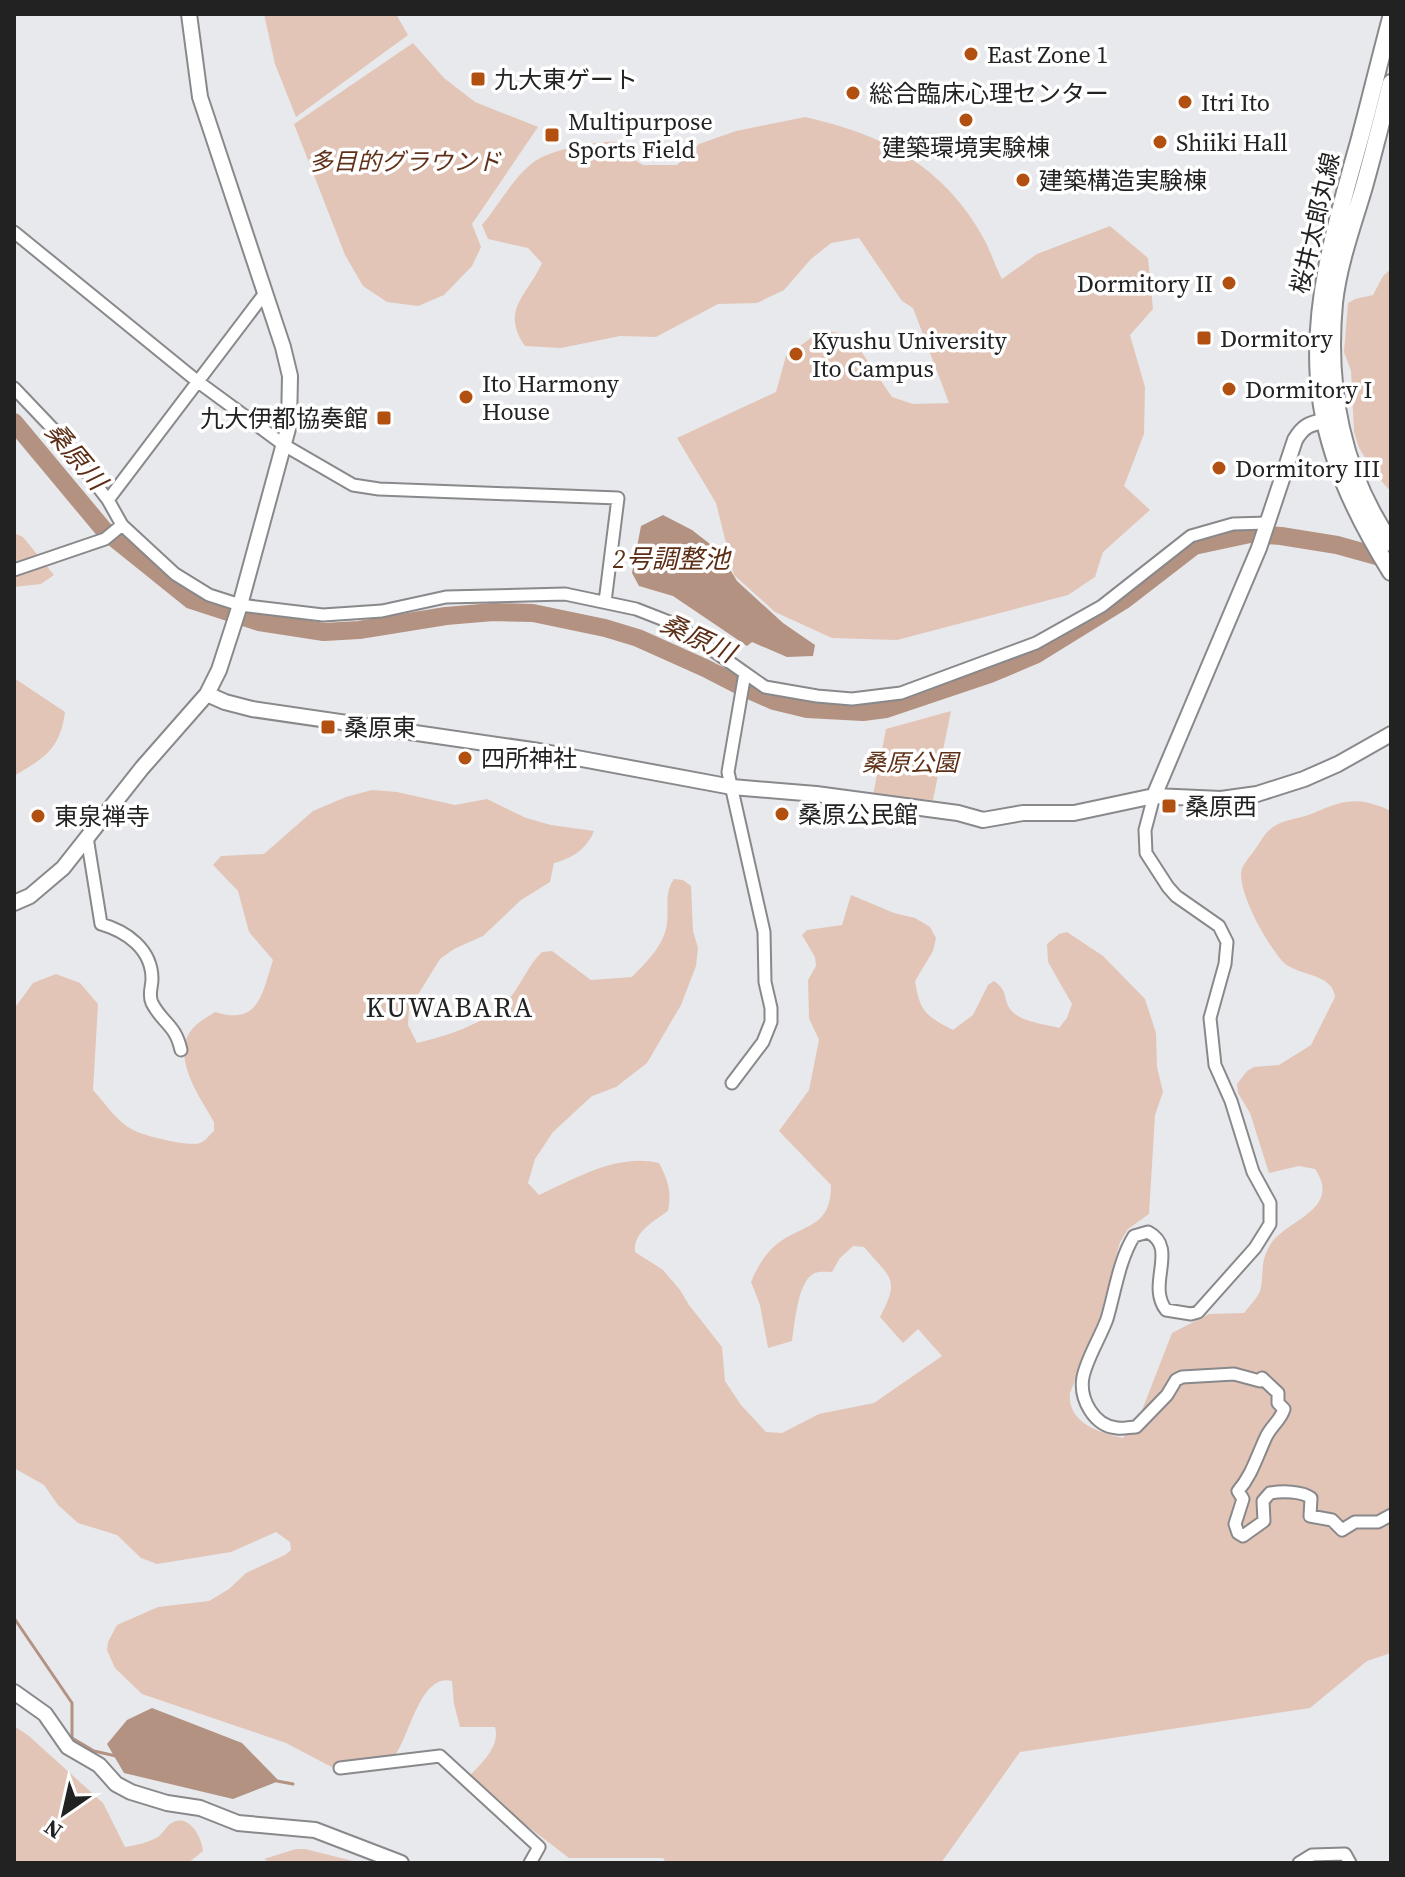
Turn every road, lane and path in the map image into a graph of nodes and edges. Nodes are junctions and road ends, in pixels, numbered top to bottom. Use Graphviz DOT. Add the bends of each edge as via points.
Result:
graph roads {
  1 [pos="189,14"];
  2 [pos="1391,18"];
  3 [pos="1391,83"];
  4 [pos="14,232"];
  5 [pos="265,293"];
  6 [pos="197,381"];
  7 [pos="14,388"];
  8 [pos="1326,421"];
  9 [pos="284,445"];
  10 [pos="108,500"];
  11 [pos="122,525"];
  12 [pos="1267,525"];
  13 [pos="1390,541"];
  14 [pos="14,570"];
  15 [pos="1391,572"];
  16 [pos="605,602"];
  17 [pos="240,605"];
  18 [pos="744,676"];
  19 [pos="207,694"];
  20 [pos="1391,734"];
  21 [pos="732,787"];
  22 [pos="1154,796"];
  23 [pos="87,837"];
  24 [pos="14,903"];
  25 [pos="181,1050"];
  26 [pos="732,1083"];
  27 [pos="1391,1515"];
  28 [pos="14,1692"];
  29 [pos="340,1768"];
  30 [pos="401,1863"];
  31 [pos="530,1863"];
  32 [pos="1299,1863"];
  33 [pos="1350,1863"];
  1 -- 5 [label="street" via="200,97"];
  2 -- 8 [label="main road, 桜井太郎丸線" via="1321,296 1319,383"];
  3 -- 13 [label="main road, 桜井太郎丸線" via="1334,301 1332,374 1354,477"];
  4 -- 6 [label="street"];
  5 -- 6 [label="street"];
  5 -- 9 [label="street" via="290,376"];
  6 -- 9 [label="street"];
  6 -- 10 [label="street"];
  7 -- 10 [label="street"];
  8 -- 12 [label="street" via="1302,429"];
  8 -- 15 [label="main road, 桜井太郎丸線" via="1346,490"];
  9 -- 16 [label="street" via="363,488 618,498"];
  9 -- 17 [label="street"];
  10 -- 11 [label="street"];
  11 -- 14 [label="street" via="105,539"];
  11 -- 17 [label="street" via="175,574 209,595"];
  12 -- 18 [label="street" via="1233,524 1191,536 1102,606 1036,643 901,693 852,699 817,696 765,687"];
  12 -- 22 [label="street"];
  16 -- 17 [label="street" via="565,594 474,595 351,615"];
  16 -- 18 [label="street" via="677,625"];
  17 -- 19 [label="street"];
  18 -- 21 [label="street" via="728,772"];
  19 -- 21 [label="street" via="252,709 539,751"];
  19 -- 23 [label="street"];
  20 -- 22 [label="street" via="1338,764 1257,794 1221,799"];
  21 -- 22 [label="street" via="832,796 983,820 1074,813"];
  21 -- 26 [label="street" via="764,932 771,1008 763,1042"];
  22 -- 27 [label="street" via="1145,830 1146,853 1176,896 1219,926 1227,942 1210,1018 1214,1057 1253,1172 1270,1203 1270,1224 1246,1261 1191,1314 1166,1310 1160,1303 1160,1244 1148,1232 1134,1236 1083,1376 1085,1401 1103,1424 1136,1427 1182,1377 1262,1378 1278,1393 1284,1409 1238,1491 1243,1499 1235,1524 1239,1534 1261,1524 1265,1496 1281,1491 1310,1496 1310,1516 1332,1520 1342,1530"];
  23 -- 24 [label="street" via="63,868"];
  23 -- 25 [label="street" via="101,924 137,943 152,976 149,996 177,1034"];
  28 -- 30 [label="street" via="45,1714 68,1747 131,1792 238,1823 315,1830"];
  29 -- 31 [label="street" via="440,1756 539,1847"];
  32 -- 33 [label="street" via="1312,1855 1345,1854"];
}
